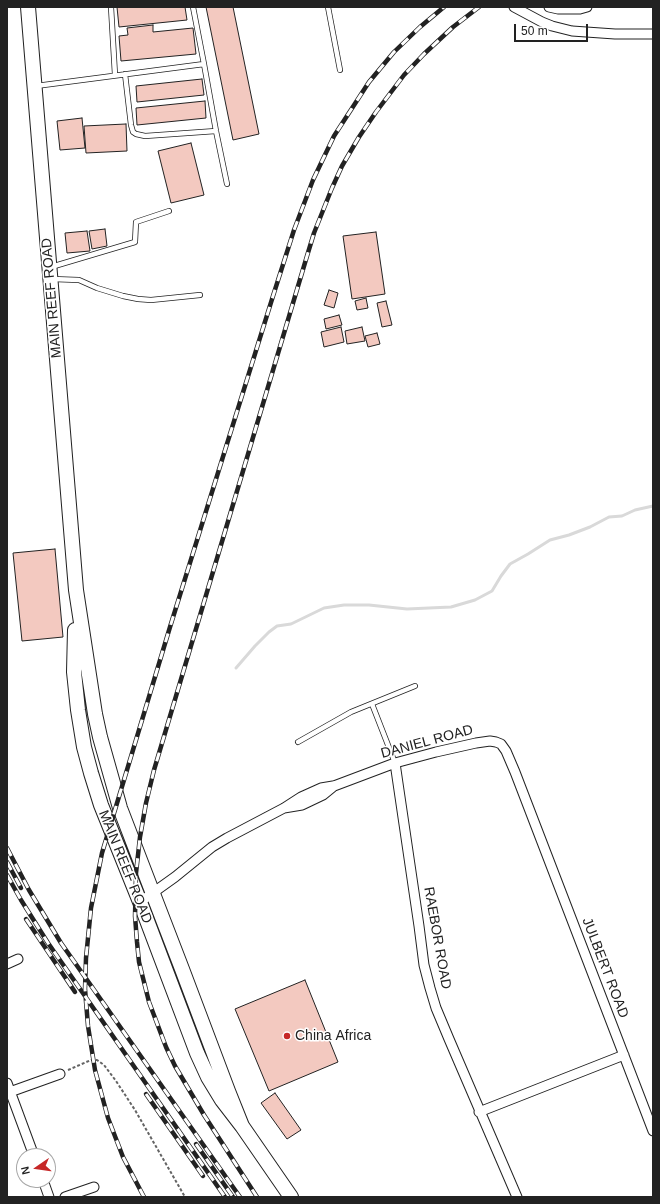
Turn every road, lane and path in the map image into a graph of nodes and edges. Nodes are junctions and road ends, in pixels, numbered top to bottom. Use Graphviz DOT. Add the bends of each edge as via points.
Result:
graph roads {
  1 [pos="28,7"];
  2 [pos="111,7"];
  3 [pos="193,7"];
  4 [pos="328,7"];
  5 [pos="514,7"];
  6 [pos="550,7"];
  7 [pos="587,7"];
  8 [pos="653,34"];
  9 [pos="204,64"];
  10 [pos="340,70"];
  11 [pos="125,74"];
  12 [pos="115,75"];
  13 [pos="35,86"];
  14 [pos="216,131"];
  15 [pos="228,184"];
  16 [pos="169,211"];
  17 [pos="50,274"];
  18 [pos="200,295"];
  19 [pos="76,590"];
  20 [pos="415,686"];
  21 [pos="372,704"];
  22 [pos="298,742"];
  23 [pos="395,763"];
  24 [pos="531,815"];
  25 [pos="132,837"];
  26 [pos="118,846"];
  27 [pos="152,892"];
  28 [pos="140,902"];
  29 [pos="18,959"];
  30 [pos="7,964"];
  31 [pos="624,1055"];
  32 [pos="60,1074"];
  33 [pos="7,1083"];
  34 [pos="9,1093"];
  35 [pos="479,1112"];
  36 [pos="242,1126"];
  37 [pos="653,1131"];
  38 [pos="31,1148"];
  39 [pos="94,1187"];
  40 [pos="65,1197"];
  41 [pos="185,1197"];
  42 [pos="291,1197"];
  43 [pos="517,1197"];
  1 -- 13 [label="main road, MAIN REEF ROAD"];
  2 -- 12 [label="lane"];
  3 -- 9 [label="lane"];
  4 -- 10 [label="lane"];
  5 -- 8 [label="street" via="542,22 572,31"];
  6 -- 7 [label="street"];
  9 -- 11 [label="lane"];
  9 -- 14 [label="lane"];
  11 -- 12 [label="lane"];
  11 -- 14 [label="lane" via="131,125 136,134 145,136"];
  12 -- 13 [label="lane"];
  13 -- 17 [label="main road, MAIN REEF ROAD"];
  14 -- 15 [label="lane"];
  16 -- 17 [label="lane" via="136,222 135,242"];
  17 -- 18 [label="lane" via="80,280 97,288 138,299"];
  17 -- 19 [label="main road, MAIN REEF ROAD"];
  19 -- 25 [label="main road, MAIN REEF ROAD" via="100,737 120,808"];
  19 -- 26 [label="main road, MAIN REEF ROAD" via="74,672 84,747 90,773"];
  20 -- 21 [label="lane"];
  21 -- 22 [label="lane" via="351,712"];
  21 -- 23 [label="lane"];
  23 -- 24 [label="street, DANIEL ROAD" via="463,746 496,742 501,744 506,752"];
  23 -- 27 [label="street, DANIEL ROAD" via="301,797 222,841"];
  23 -- 35 [label="street, RAEBOR ROAD" via="426,972 436,1008"];
  24 -- 31 [label="street, JULBERT ROAD"];
  25 -- 26 [label="main road"];
  25 -- 27 [label="main road, MAIN REEF ROAD"];
  26 -- 28 [label="main road, MAIN REEF ROAD"];
  27 -- 28 [label="street, DANIEL ROAD"];
  27 -- 36 [label="main road, MAIN REEF ROAD"];
  28 -- 36 [label="main road, MAIN REEF ROAD" via="197,1053 222,1100"];
  29 -- 30 [label="street"];
  31 -- 35 [label="street"];
  31 -- 37 [label="street, JULBERT ROAD"];
  32 -- 34 [label="street"];
  32 -- 41 [label="path" via="91,1060 97,1060 104,1065 135,1110"];
  33 -- 34 [label="street"];
  34 -- 38 [label="street"];
  35 -- 43 [label="street, RAEBOR ROAD"];
  36 -- 42 [label="main road, MAIN REEF ROAD"];
  39 -- 40 [label="street"];
}
